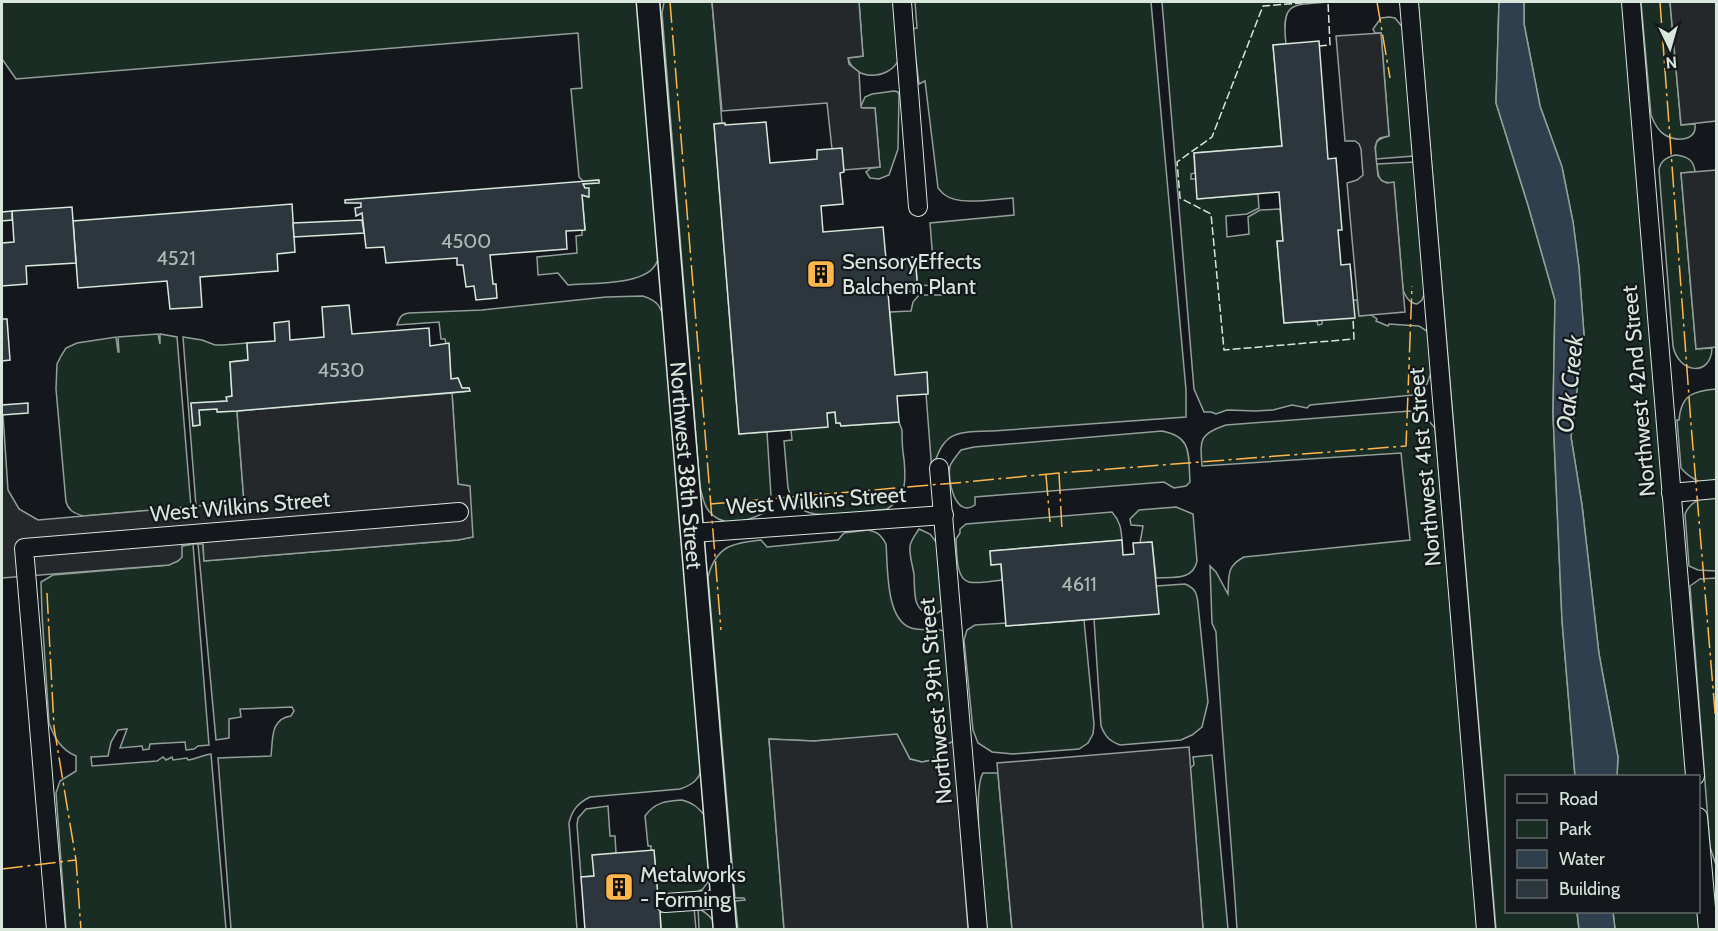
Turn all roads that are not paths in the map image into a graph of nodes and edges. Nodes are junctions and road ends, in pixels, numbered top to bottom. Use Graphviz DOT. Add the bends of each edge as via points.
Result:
graph roads {
  1 [pos="648,2"];
  2 [pos="902,2"];
  3 [pos="1409,2"];
  4 [pos="1631,2"];
  5 [pos="918,207"];
  6 [pos="939,468"];
  7 [pos="1716,489"];
  8 [pos="1671,493"];
  9 [pos="459,512"];
  10 [pos="944,515"];
  11 [pos="692,533"];
  12 [pos="1695,775"];
  13 [pos="1700,840"];
  14 [pos="723,899"];
  15 [pos="665,903"];
  16 [pos="56,930"];
  17 [pos="725,930"];
  18 [pos="978,930"];
  19 [pos="1486,930"];
  20 [pos="1708,930"];
  1 -- 11 [label="main road, Northwest 38th Street"];
  2 -- 5 [label="street"];
  3 -- 19 [label="street, Northwest 41st Street"];
  4 -- 8 [label="street, Northwest 42nd Street"];
  6 -- 10 [label="street, Northwest 39th Street"];
  7 -- 8 [label="street"];
  8 -- 12 [label="street, Northwest 42nd Street"];
  9 -- 16 [label="street, West Wilkins Street" via="24,548"];
  10 -- 11 [label="street, West Wilkins Street"];
  10 -- 18 [label="street, Northwest 39th Street"];
  11 -- 14 [label="main road, Northwest 38th Street"];
  13 -- 20 [label="street"];
  14 -- 15 [label="street"];
  14 -- 17 [label="main road, Northwest 38th Street"];
}
